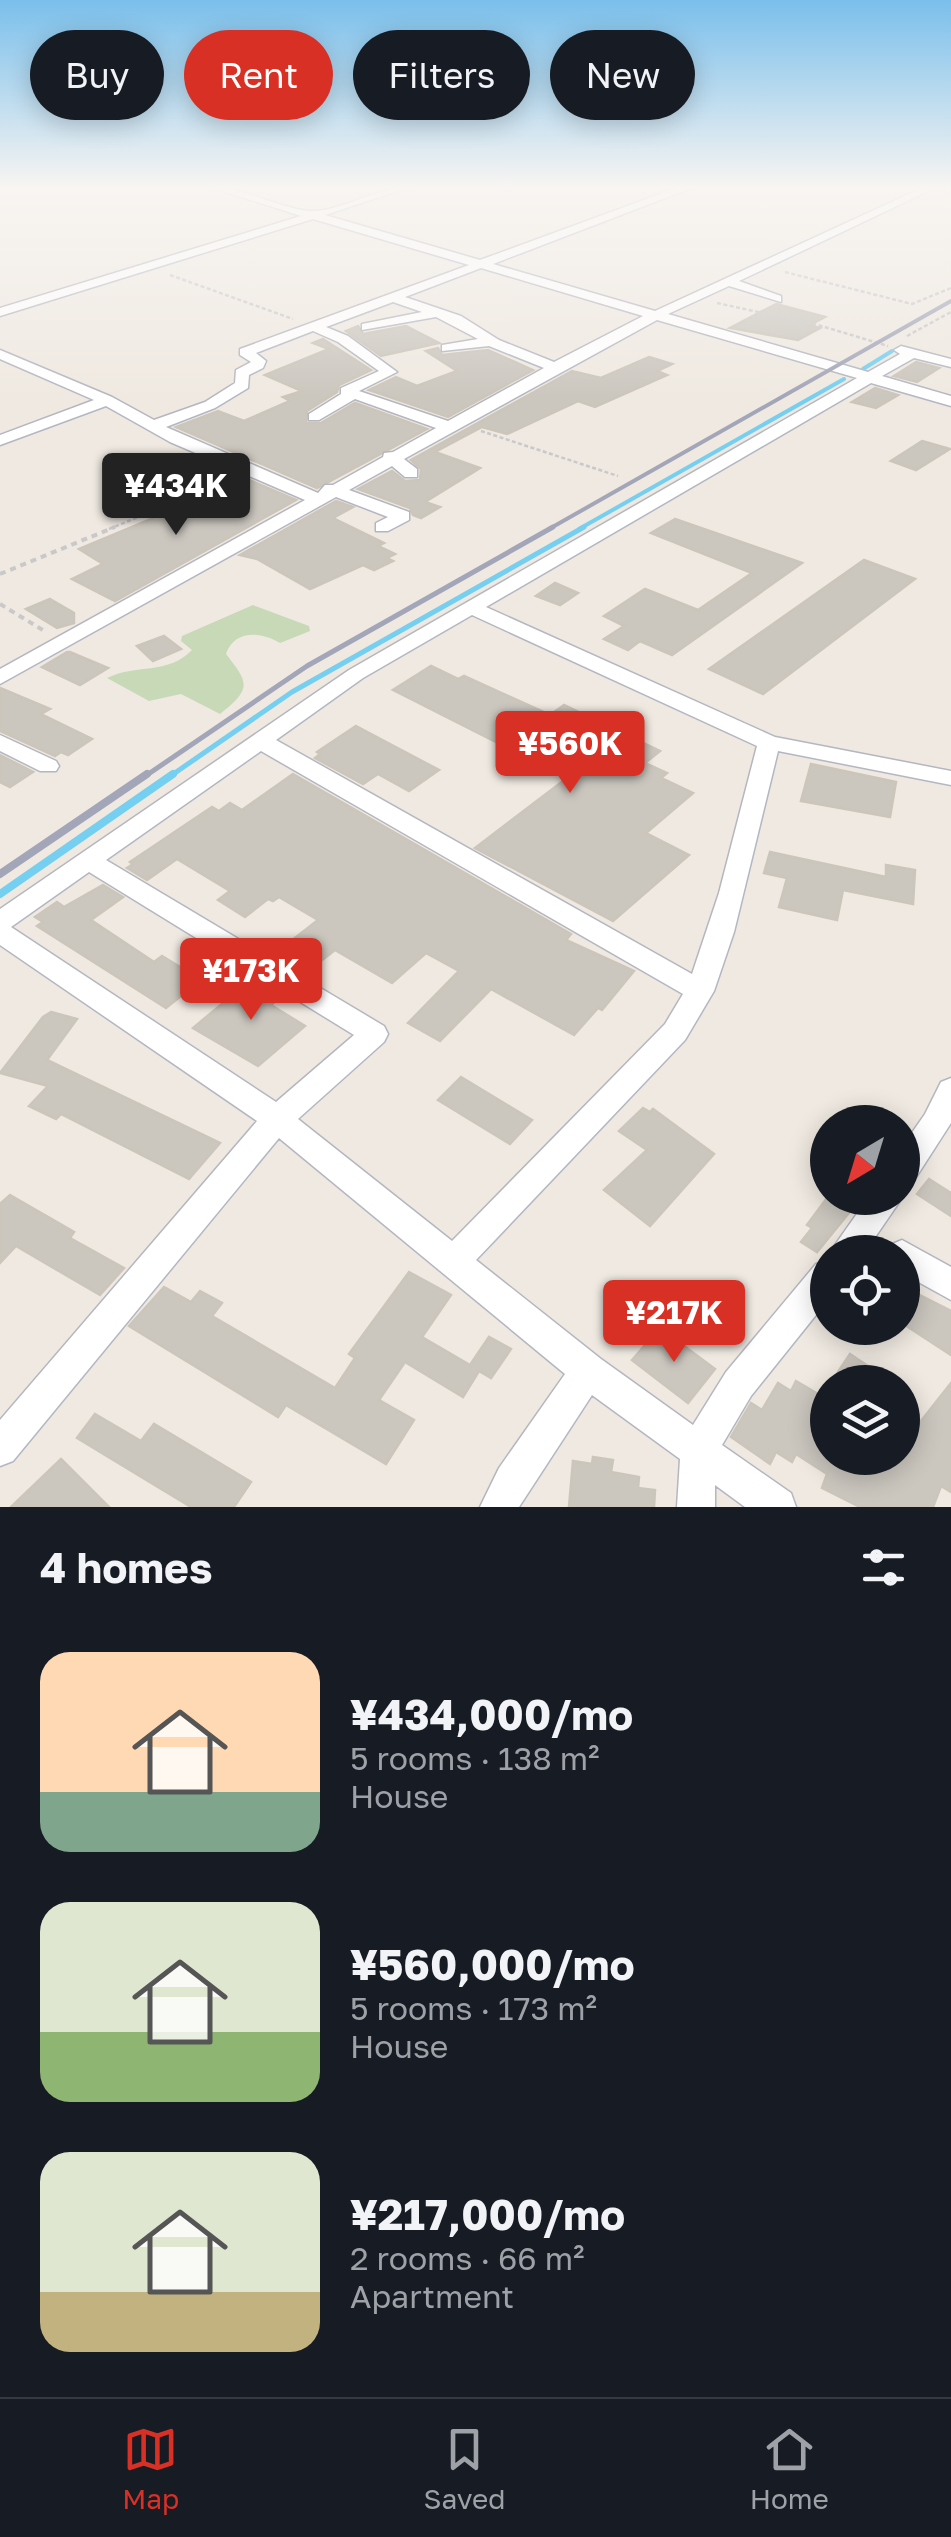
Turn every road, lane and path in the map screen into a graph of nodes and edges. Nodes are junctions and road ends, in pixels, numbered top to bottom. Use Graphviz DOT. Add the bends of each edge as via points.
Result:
graph roads {
  1 [pos="177,257"];
  2 [pos="457,257"];
  3 [pos="498,257"];
  4 [pos="781,257"];
  5 [pos="480,264"];
  6 [pos="762,266"];
  7 [pos="146,267"];
  8 [pos="727,282"];
  9 [pos="951,288"];
  10 [pos="392,297"];
  11 [pos="693,298"];
  12 [pos="776,299"];
  13 [pos="0,312"];
  14 [pos="438,312"];
  15 [pos="760,312"];
  16 [pos="951,312"];
  17 [pos="653,315"];
  18 [pos="746,320"];
  19 [pos="315,327"];
  20 [pos="368,328"];
  21 [pos="492,341"];
  22 [pos="901,345"];
  23 [pos="446,348"];
  24 [pos="0,354"];
  25 [pos="951,364"];
  26 [pos="554,366"];
  27 [pos="871,378"];
  28 [pos="352,394"];
  29 [pos="107,400"];
  30 [pos="951,400"];
  31 [pos="314,417"];
  32 [pos="449,424"];
  33 [pos="153,426"];
  34 [pos="0,440"];
  35 [pos="390,456"];
  36 [pos="248,470"];
  37 [pos="411,473"];
  38 [pos="618,476"];
  39 [pos="323,494"];
  40 [pos="382,527"];
  41 [pos="0,574"];
  42 [pos="0,604"];
  43 [pos="471,607"];
  44 [pos="63,642"];
  45 [pos="0,678"];
  46 [pos="259,740"];
  47 [pos="0,742"];
  48 [pos="769,743"];
  49 [pos="48,766"];
  50 [pos="951,778"];
  51 [pos="88,860"];
  52 [pos="0,922"];
  53 [pos="0,932"];
  54 [pos="700,991"];
  55 [pos="951,1090"];
  56 [pos="276,1119"];
  57 [pos="920,1146"];
  58 [pos="453,1262"];
  59 [pos="920,1267"];
  60 [pos="951,1286"];
  61 [pos="810,1298"];
  62 [pos="588,1371"];
  63 [pos="0,1448"];
  64 [pos="700,1454"];
  65 [pos="499,1507"];
  66 [pos="696,1507"];
  67 [pos="777,1507"];
  1 -- 7 [label="street"];
  2 -- 5 [label="street"];
  3 -- 5 [label="street"];
  4 -- 6 [label="street"];
  5 -- 10 [label="street"];
  5 -- 17 [label="street"];
  6 -- 8 [label="street"];
  6 -- 9 [label="path" via="906,303"];
  7 -- 13 [label="street"];
  7 -- 19 [label="path"];
  8 -- 11 [label="street"];
  8 -- 12 [label="street"];
  10 -- 14 [label="street"];
  10 -- 19 [label="street"];
  11 -- 15 [label="path"];
  11 -- 17 [label="street"];
  14 -- 20 [label="street"];
  14 -- 21 [label="street"];
  15 -- 18 [label="path"];
  15 -- 22 [label="path"];
  16 -- 22 [label="path"];
  17 -- 26 [label="street"];
  17 -- 27 [label="street"];
  19 -- 28 [label="street" via="390,372 346,391"];
  19 -- 33 [label="street" via="245,352 258,365 242,373 243,385"];
  21 -- 23 [label="street"];
  21 -- 26 [label="street"];
  22 -- 25 [label="street"];
  22 -- 27 [label="street"];
  24 -- 29 [label="street"];
  26 -- 32 [label="street"];
  27 -- 30 [label="street"];
  27 -- 43 [label="street"];
  28 -- 31 [label="street"];
  28 -- 32 [label="street"];
  29 -- 33 [label="street"];
  29 -- 34 [label="street"];
  32 -- 35 [label="street"];
  32 -- 38 [label="path"];
  33 -- 36 [label="street"];
  35 -- 37 [label="street"];
  35 -- 39 [label="street"];
  36 -- 39 [label="street"];
  36 -- 41 [label="path"];
  39 -- 40 [label="street" via="403,516"];
  39 -- 44 [label="street"];
  42 -- 44 [label="path"];
  43 -- 46 [label="street"];
  43 -- 48 [label="street"];
  44 -- 45 [label="street"];
  46 -- 51 [label="street"];
  46 -- 54 [label="street"];
  47 -- 49 [label="street"];
  48 -- 50 [label="street"];
  48 -- 54 [label="street"];
  51 -- 52 [label="street"];
  51 -- 56 [label="street" via="374,1034"];
  53 -- 56 [label="street"];
  54 -- 58 [label="street" via="675,1032"];
  55 -- 57 [label="street"];
  56 -- 58 [label="street"];
  56 -- 63 [label="street"];
  58 -- 62 [label="street"];
  59 -- 60 [label="street"];
  61 -- 64 [label="street" via="728,1402"];
  62 -- 64 [label="street"];
  62 -- 65 [label="street"];
  64 -- 66 [label="street"];
  64 -- 67 [label="street"];
}
